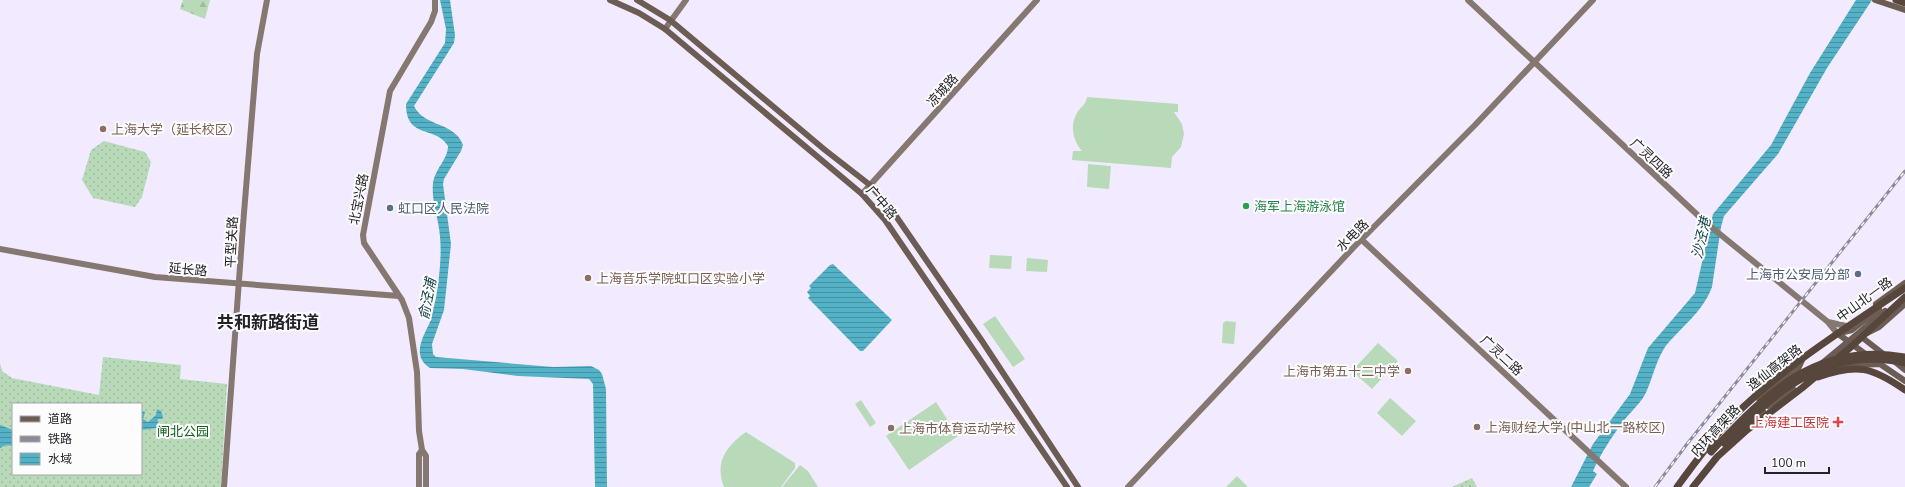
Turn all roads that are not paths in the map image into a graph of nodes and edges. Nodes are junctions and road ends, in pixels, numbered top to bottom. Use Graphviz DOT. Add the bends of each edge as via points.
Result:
graph roads {
  1 [pos="267,0"];
  2 [pos="436,0"];
  3 [pos="610,0"];
  4 [pos="637,0"];
  5 [pos="686,0"];
  6 [pos="1037,0"];
  7 [pos="1468,0"];
  8 [pos="1593,0"];
  9 [pos="1875,0"];
  10 [pos="1896,0"];
  11 [pos="1882,1"];
  12 [pos="1905,3"];
  13 [pos="1905,10"];
  14 [pos="670,20"];
  15 [pos="665,29"];
  16 [pos="1534,62"];
  17 [pos="870,185"];
  18 [pos="862,194"];
  19 [pos="1362,240"];
  20 [pos="0,249"];
  21 [pos="1905,283"];
  22 [pos="240,284"];
  23 [pos="1905,287"];
  24 [pos="1905,294"];
  25 [pos="399,296"];
  26 [pos="1905,297"];
  27 [pos="1905,304"];
  28 [pos="1866,319"];
  29 [pos="1828,322"];
  30 [pos="1847,325"];
  31 [pos="1852,330"];
  32 [pos="1837,333"];
  33 [pos="1858,334"];
  34 [pos="1848,342"];
  35 [pos="1806,354"];
  36 [pos="1905,358"];
  37 [pos="1879,364"];
  38 [pos="1904,367"];
  39 [pos="1905,381"];
  40 [pos="1905,390"];
  41 [pos="1768,404"];
  42 [pos="422,450"];
  43 [pos="224,487"];
  44 [pos="419,487"];
  45 [pos="426,487"];
  46 [pos="1067,487"];
  47 [pos="1078,487"];
  48 [pos="1128,487"];
  49 [pos="1626,487"];
  50 [pos="1676,487"];
  51 [pos="1680,487"];
  52 [pos="1688,487"];
  53 [pos="1693,487"];
  54 [pos="1697,487"];
  1 -- 22 [label="street, 平型关路" via="257,54"];
  2 -- 25 [label="street, 北宝兴路" via="431,22 390,91 363,235 366,247"];
  3 -- 15 [label="main road, 广中路" via="639,13"];
  4 -- 14 [label="main road, 广中路"];
  5 -- 14 [label="street"];
  6 -- 17 [label="street, 凉城路"];
  7 -- 16 [label="street, 广灵四路"];
  8 -- 16 [label="street, 水电路"];
  9 -- 11 [label="main road"];
  10 -- 12 [label="highway"];
  11 -- 13 [label="main road"];
  14 -- 15 [label="street"];
  14 -- 17 [label="main road, 广中路"];
  15 -- 18 [label="main road, 广中路"];
  16 -- 19 [label="street, 水电路"];
  16 -- 29 [label="street, 广灵四路" via="1708,225"];
  17 -- 18 [label="street, 凉城路"];
  17 -- 47 [label="main road, 广中路" via="889,206 982,341"];
  18 -- 46 [label="main road, 广中路" via="889,226"];
  19 -- 48 [label="street, 水电路"];
  19 -- 49 [label="street, 广灵二路"];
  20 -- 22 [label="street, 延长路" via="155,277"];
  21 -- 30 [label="main road, 中山北一路"];
  22 -- 25 [label="street, 延长路"];
  22 -- 43 [label="street, 平型关路"];
  23 -- 28 [label="main road, 中山北一路"];
  23 -- 50 [label="highway, 逸仙高架路" via="1790,368 1755,396 1731,419"];
  24 -- 33 [label="main road"];
  25 -- 42 [label="street, 北宝兴路" via="409,318 417,367"];
  26 -- 53 [label="highway" via="1808,383 1747,430 1717,457"];
  27 -- 33 [label="main road, 中山北一路" via="1872,332"];
  28 -- 30 [label="main road"];
  28 -- 31 [label="main road, 中山北一路"];
  29 -- 30 [label="street, 广灵四路"];
  29 -- 32 [label="street, 广灵四路"];
  30 -- 31 [label="main road"];
  30 -- 32 [label="main road, 中山北一路"];
  31 -- 32 [label="main road, 中山北一路"];
  31 -- 33 [label="main road"];
  32 -- 34 [label="main road"];
  32 -- 35 [label="main road, 中山北一路"];
  33 -- 34 [label="main road, 中山北一路"];
  33 -- 38 [label="main road"];
  34 -- 37 [label="main road"];
  34 -- 41 [label="main road, 中山北一路"];
  35 -- 50 [label="highway" via="1739,405"];
  36 -- 51 [label="highway, 内环高架路" via="1872,354 1856,356 1812,367 1787,380 1743,417"];
  37 -- 39 [label="main road"];
  37 -- 41 [label="main road" via="1849,365 1825,370 1783,398"];
  38 -- 41 [label="highway, 内环高架路" via="1874,360 1846,363 1819,370 1800,378"];
  40 -- 41 [label="highway" via="1876,372 1854,368 1806,381"];
  41 -- 52 [label="highway, 内环高架路" via="1736,433"];
  41 -- 54 [label="main road, 中山北一路" via="1728,447"];
  42 -- 44 [label="street, 北宝兴路" via="419,454"];
  42 -- 45 [label="street, 北宝兴路" via="426,456"];
}
